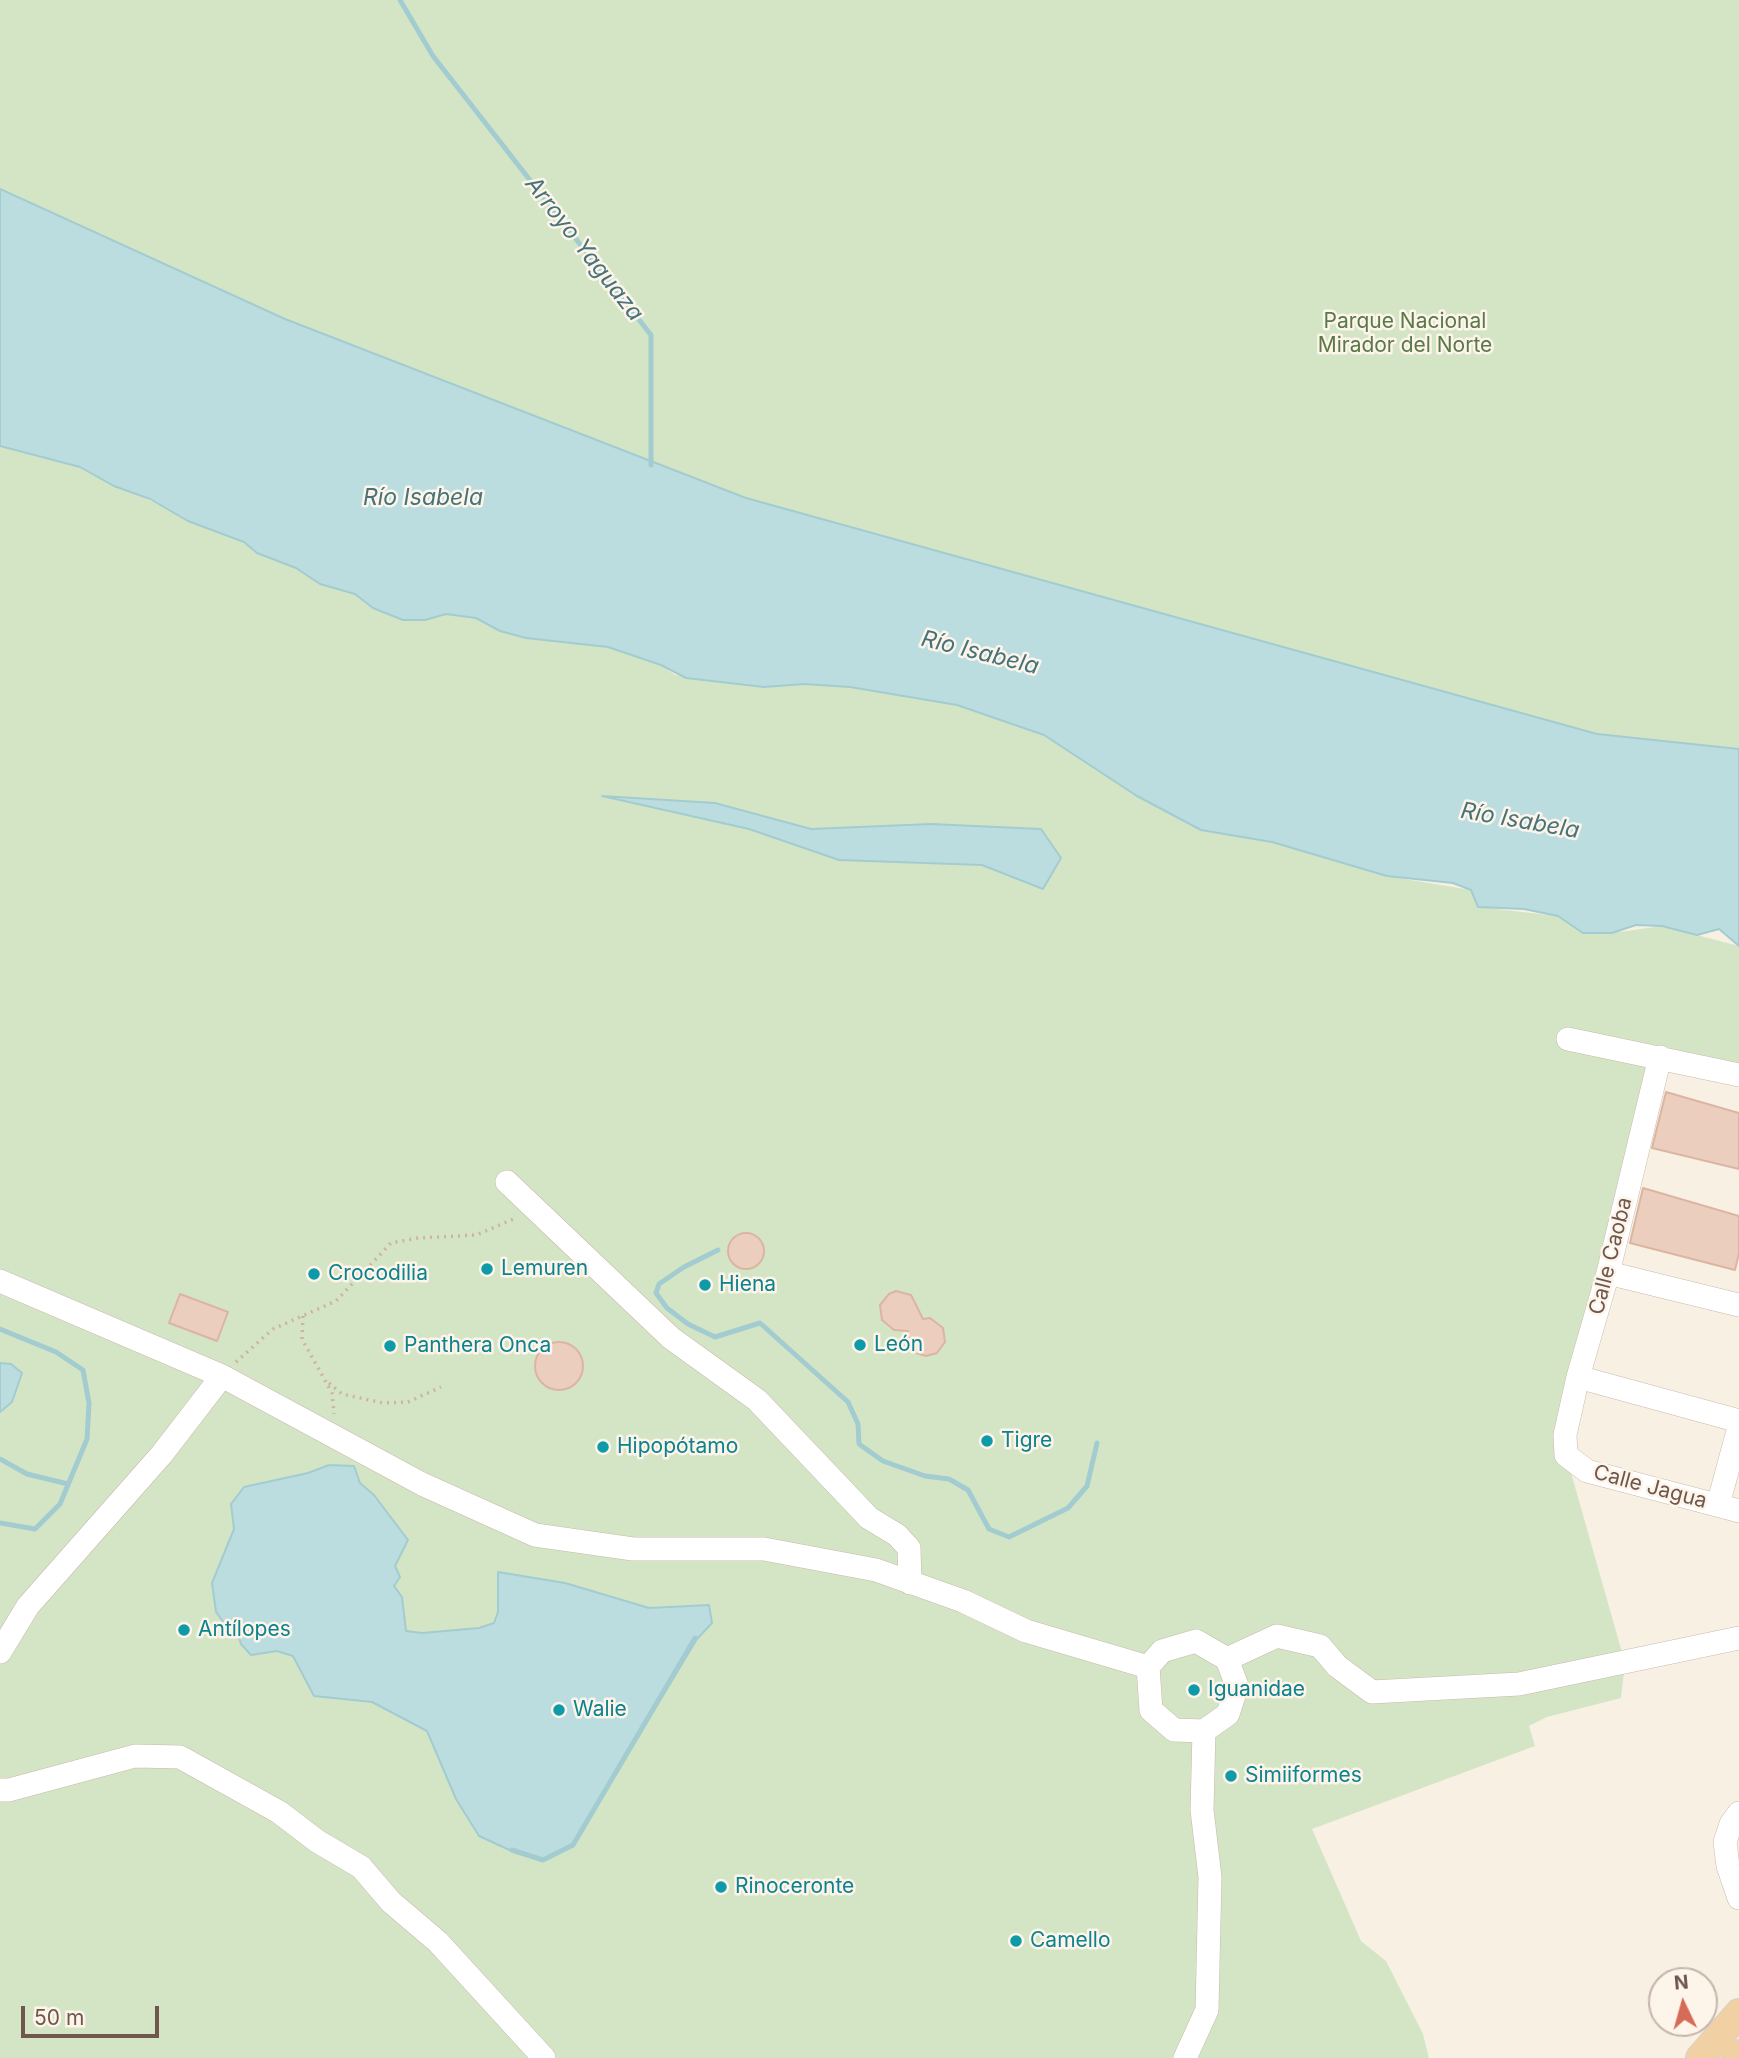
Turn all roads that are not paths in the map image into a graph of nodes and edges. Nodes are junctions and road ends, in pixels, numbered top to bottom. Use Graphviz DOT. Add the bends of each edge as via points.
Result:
graph roads {
  1 [pos="1568,1039"];
  2 [pos="1660,1058"];
  3 [pos="1739,1075"];
  4 [pos="507,1182"];
  5 [pos="1608,1273"];
  6 [pos="0,1281"];
  7 [pos="1739,1305"];
  8 [pos="222,1376"];
  9 [pos="1578,1377"];
  10 [pos="1739,1421"];
  11 [pos="1739,1427"];
  12 [pos="1566,1455"];
  13 [pos="1729,1508"];
  14 [pos="910,1583"];
  15 [pos="1739,1638"];
  16 [pos="0,1652"];
  17 [pos="1227,1659"];
  18 [pos="1148,1667"];
  19 [pos="1204,1731"];
  20 [pos="0,1790"];
  21 [pos="1739,1813"];
  22 [pos="1739,1898"];
  23 [pos="1739,2013"];
  24 [pos="544,2058"];
  25 [pos="1185,2058"];
  26 [pos="1700,2058"];
  1 -- 2 [label="street"];
  2 -- 3 [label="street"];
  2 -- 5 [label="street, Calle Caoba"];
  4 -- 14 [label="street" via="671,1338 757,1400 869,1518 897,1535 909,1548"];
  5 -- 7 [label="street"];
  5 -- 9 [label="street, Calle Caoba"];
  6 -- 8 [label="street"];
  8 -- 14 [label="street" via="422,1484 536,1535 633,1549 764,1549 876,1570"];
  8 -- 16 [label="street" via="162,1454 29,1606"];
  9 -- 10 [label="street"];
  9 -- 12 [label="street, Calle Caoba" via="1565,1436"];
  11 -- 13 [label="street"];
  12 -- 13 [label="street, Calle Jagua" via="1587,1471"];
  14 -- 18 [label="street" via="1026,1630"];
  15 -- 17 [label="street" via="1519,1685 1372,1692 1337,1667 1320,1646 1277,1636"];
  17 -- 18 [label="street" via="1196,1641 1162,1651"];
  17 -- 19 [label="street" via="1237,1686 1228,1714"];
  18 -- 19 [label="street" via="1151,1710 1174,1730"];
  19 -- 25 [label="street" via="1202,1810 1210,1877 1207,2010"];
  20 -- 24 [label="street" via="135,1756 180,1757 279,1812 361,1867 391,1902 438,1942"];
  21 -- 22 [label="street" via="1726,1842"];
  23 -- 26 [label="main road"];
}
